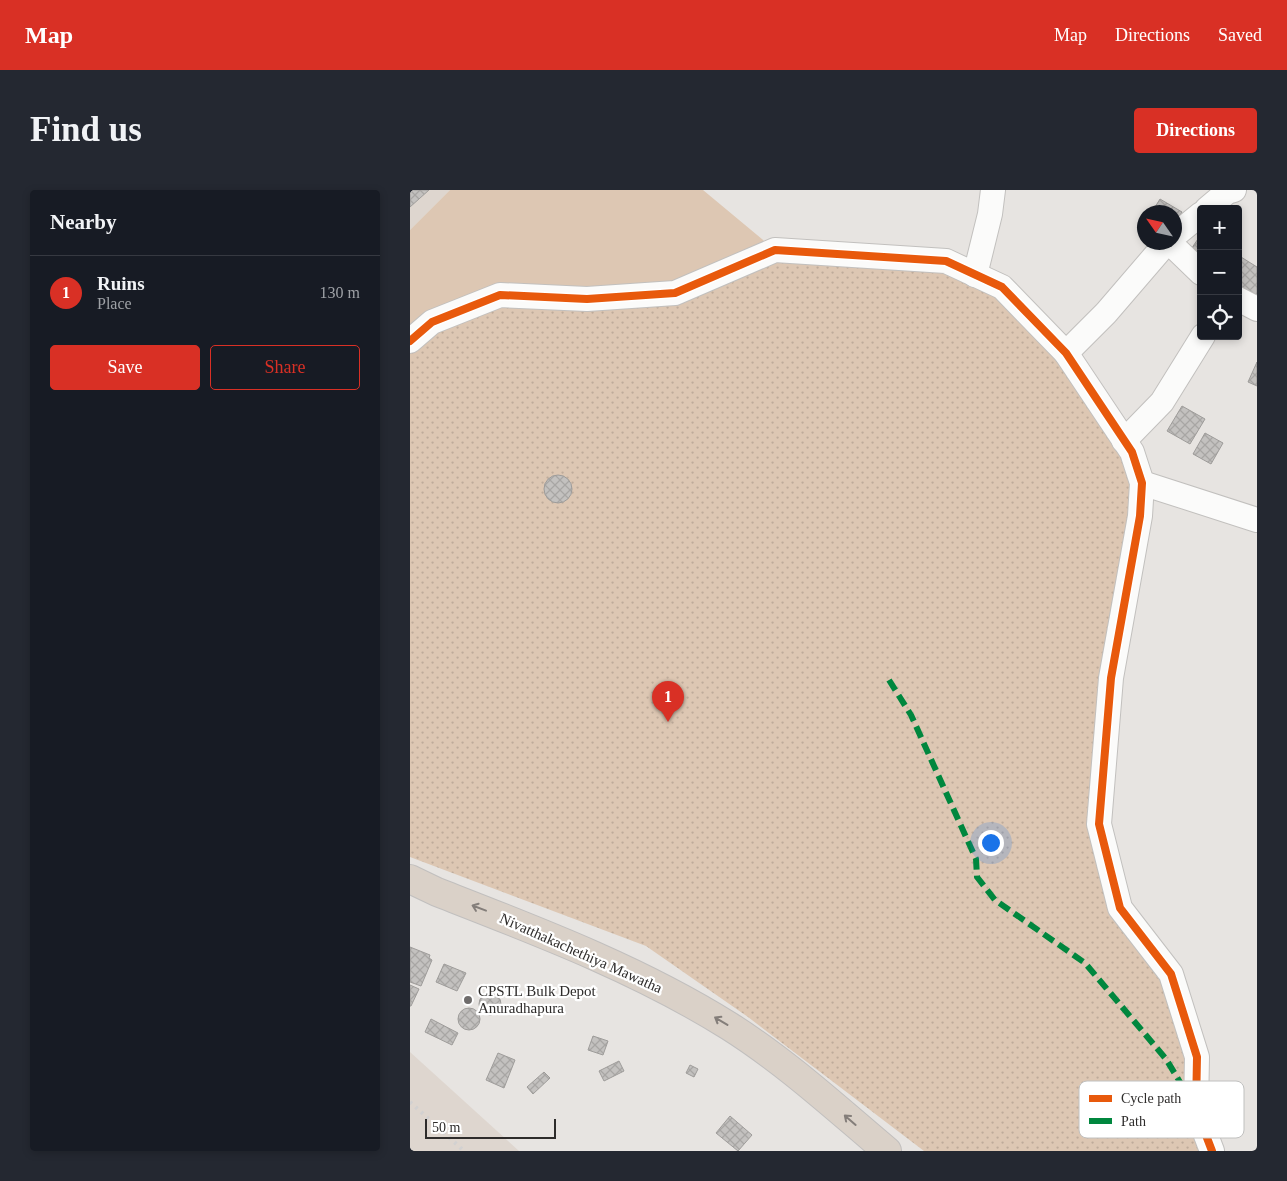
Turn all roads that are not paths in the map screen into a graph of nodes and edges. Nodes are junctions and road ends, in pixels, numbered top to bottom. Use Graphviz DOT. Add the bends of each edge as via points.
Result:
graph roads {
  1 [pos="993,190"];
  2 [pos="1234,190"];
  3 [pos="1212,205"];
  4 [pos="1197,217"];
  5 [pos="1182,229"];
  6 [pos="1161,250"];
  7 [pos="1177,250"];
  8 [pos="1197,269"];
  9 [pos="975,275"];
  10 [pos="1242,302"];
  11 [pos="1257,309"];
  12 [pos="1201,340"];
  13 [pos="410,341"];
  14 [pos="1066,354"];
  15 [pos="1124,441"];
  16 [pos="1142,483"];
  17 [pos="1257,520"];
  18 [pos="410,879"];
  19 [pos="1197,1081"];
  20 [pos="1207,1138"];
  21 [pos="887,1151"];
  22 [pos="1212,1151"];
  1 -- 9 [label="street"];
  2 -- 3 [label="street"];
  4 -- 5 [label="street"];
  6 -- 14 [label="street"];
  7 -- 8 [label="street"];
  9 -- 13 [label="street" via="946,261 775,250 674,293 587,299 500,295 432,322"];
  9 -- 14 [label="street" via="1002,287"];
  10 -- 11 [label="street"];
  12 -- 15 [label="street" via="1162,402"];
  14 -- 15 [label="street"];
  15 -- 16 [label="street" via="1132,452"];
  16 -- 17 [label="street"];
  16 -- 19 [label="street" via="1140,516 1111,678 1099,824 1120,908 1170,974 1197,1057"];
  21 -- 18 [label="highway, Nivatthakachethiya Mawatha, one-way" via="772,1056 681,998 617,965"];
  20 -- 22 [label="street"];
}
